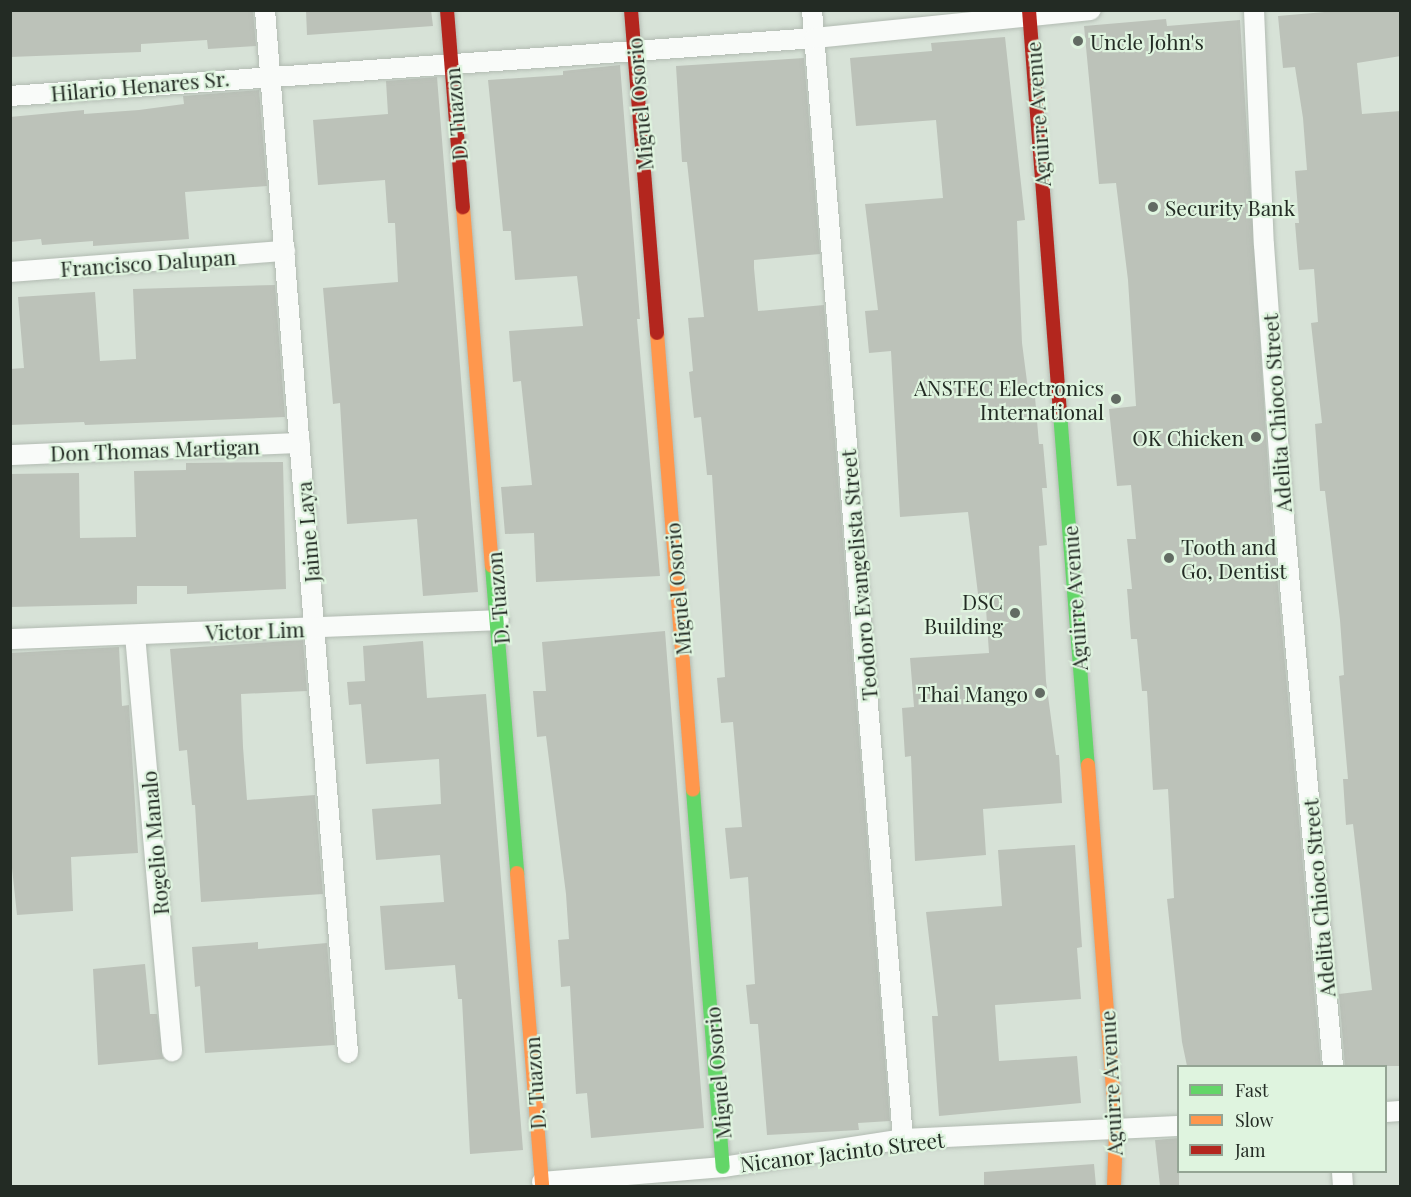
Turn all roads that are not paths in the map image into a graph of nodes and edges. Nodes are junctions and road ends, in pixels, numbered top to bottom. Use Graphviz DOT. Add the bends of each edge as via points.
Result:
graph roads {
  1 [pos="265,10"];
  2 [pos="447,10"];
  3 [pos="632,10"];
  4 [pos="812,10"];
  5 [pos="1091,10"];
  6 [pos="1254,10"];
  7 [pos="1029,14"];
  8 [pos="814,38"];
  9 [pos="635,51"];
  10 [pos="451,66"];
  11 [pos="270,76"];
  12 [pos="10,96"];
  13 [pos="285,251"];
  14 [pos="10,272"];
  15 [pos="300,444"];
  16 [pos="10,455"];
  17 [pos="499,620"];
  18 [pos="315,627"];
  19 [pos="135,635"];
  20 [pos="10,639"];
  21 [pos="172,1051"];
  22 [pos="348,1053"];
  23 [pos="1333,1065"];
  24 [pos="1177,1126"];
  25 [pos="1116,1131"];
  26 [pos="903,1139"];
  27 [pos="723,1167"];
  28 [pos="542,1184"];
  29 [pos="1114,1186"];
  1 -- 11 [label="street, Jaime Laya"];
  2 -- 10 [label="street, D. Tuazon"];
  3 -- 9 [label="street, Miguel Osorio"];
  4 -- 8 [label="street, Teodoro Evangelista Street"];
  5 -- 7 [label="street, Hilario Henares Sr."];
  6 -- 23 [label="street, Adelita Chioco Street" via="1264,245 1282,496"];
  7 -- 8 [label="street, Hilario Henares Sr."];
  7 -- 25 [label="street, Aguirre Avenue"];
  8 -- 9 [label="street, Hilario Henares Sr."];
  8 -- 26 [label="street, Teodoro Evangelista Street"];
  9 -- 10 [label="street, Hilario Henares Sr."];
  9 -- 27 [label="street, Miguel Osorio"];
  10 -- 11 [label="street, Hilario Henares Sr."];
  10 -- 17 [label="street, D. Tuazon"];
  11 -- 12 [label="street, Hilario Henares Sr."];
  11 -- 13 [label="street, Jaime Laya"];
  13 -- 14 [label="street, Francisco Dalupan"];
  13 -- 15 [label="street, Jaime Laya"];
  15 -- 16 [label="street, Don Thomas Martigan"];
  15 -- 18 [label="street, Jaime Laya"];
  17 -- 18 [label="street, Victor Lim"];
  17 -- 28 [label="street, D. Tuazon"];
  18 -- 19 [label="street, Victor Lim"];
  18 -- 22 [label="street, Jaime Laya"];
  19 -- 20 [label="street, Victor Lim"];
  19 -- 21 [label="street, Rogelio Manalo"];
  24 -- 25 [label="street, Nicanor Jacinto Street"];
  25 -- 26 [label="street, Nicanor Jacinto Street" via="1064,1129"];
  25 -- 29 [label="street, Aguirre Avenue"];
  26 -- 27 [label="street, Nicanor Jacinto Street"];
  27 -- 28 [label="street, Nicanor Jacinto Street"];
}
